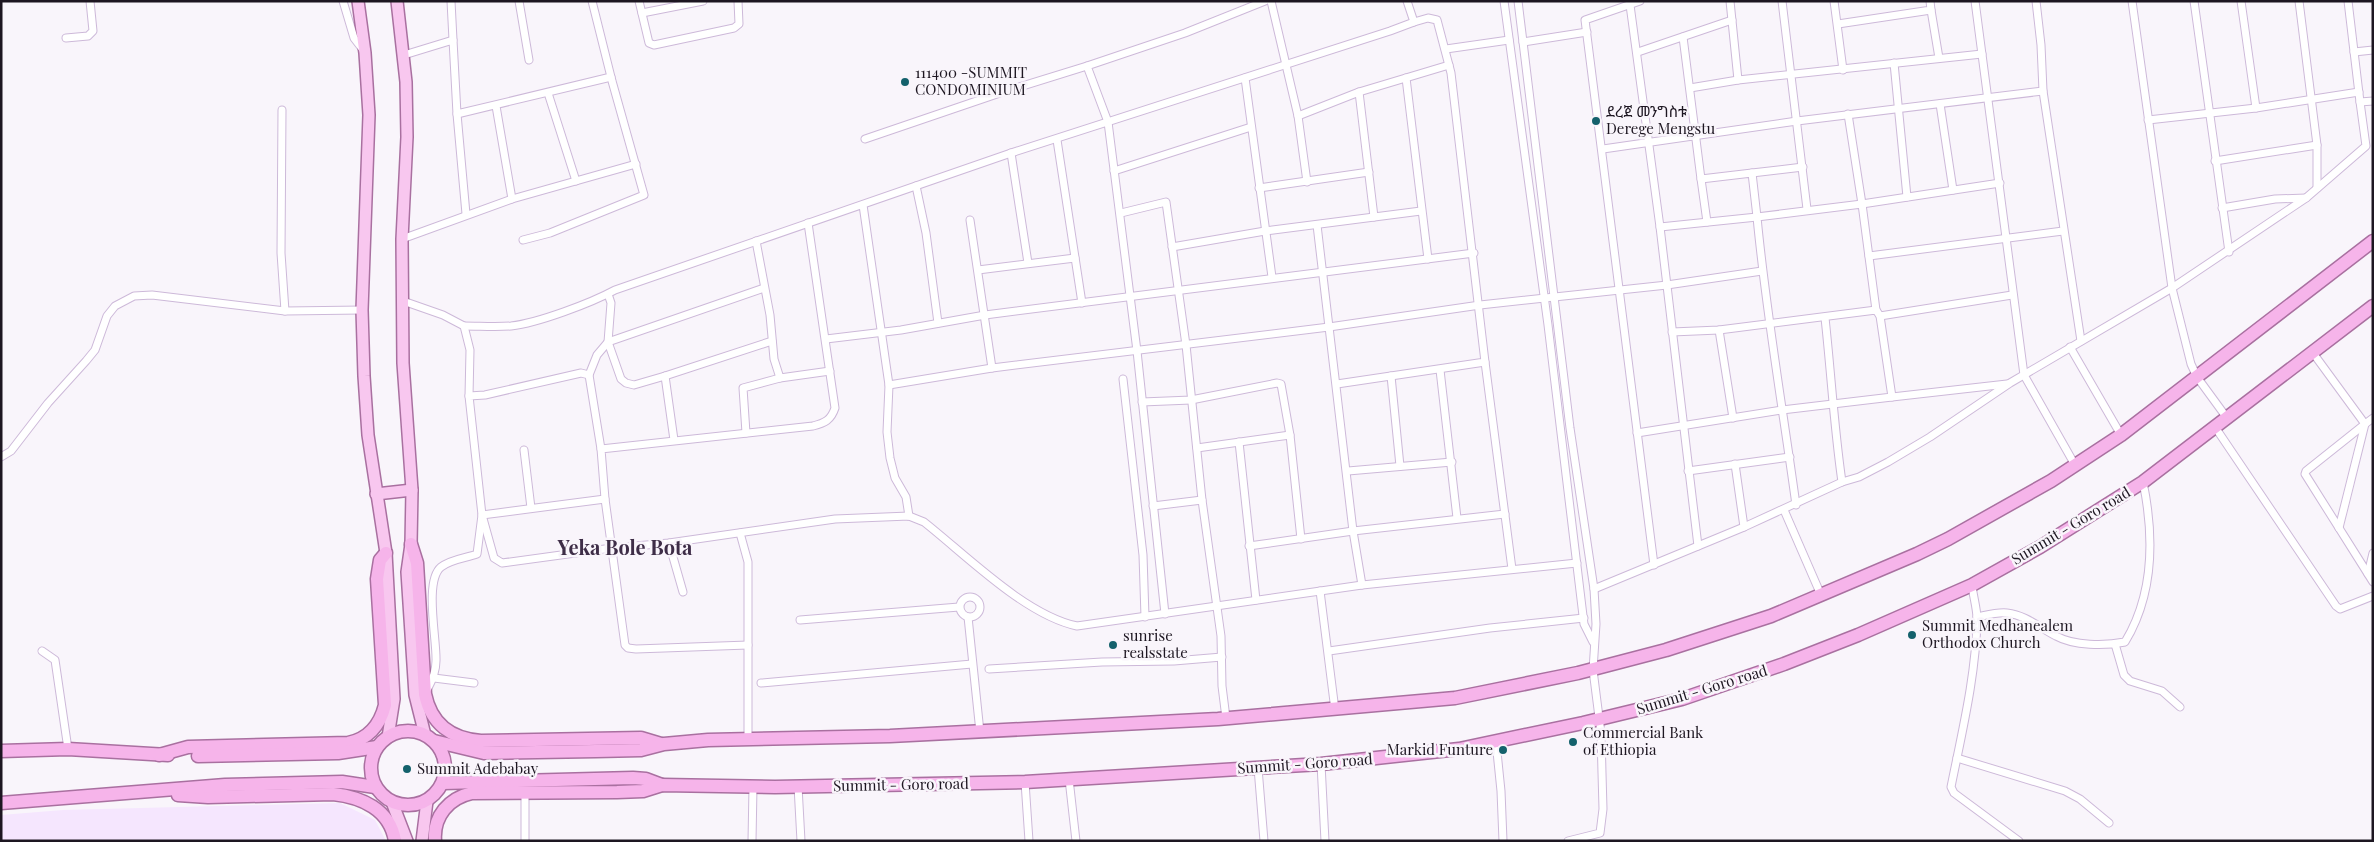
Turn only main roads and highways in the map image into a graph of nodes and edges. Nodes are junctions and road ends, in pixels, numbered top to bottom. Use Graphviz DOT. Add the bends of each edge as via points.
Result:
graph roads {
  1 [pos="358,1"];
  2 [pos="397,1"];
  3 [pos="2373,241"];
  4 [pos="2373,306"];
  5 [pos="412,490"];
  6 [pos="376,494"];
  7 [pos="411,544"];
  8 [pos="386,553"];
  9 [pos="388,737"];
  10 [pos="430,738"];
  11 [pos="664,744"];
  12 [pos="377,747"];
  13 [pos="1,751"];
  14 [pos="159,755"];
  15 [pos="443,783"];
  16 [pos="662,785"];
  17 [pos="375,787"];
  18 [pos="162,790"];
  19 [pos="427,801"];
  20 [pos="392,802"];
  21 [pos="1,803"];
  22 [pos="395,841"];
  23 [pos="407,841"];
  24 [pos="422,841"];
  25 [pos="434,841"];
  1 -- 6 [label="main road" via="369,115 362,310 368,435"];
  2 -- 5 [label="main road" via="406,82 402,238 404,372"];
  3 -- 11 [label="highway" via="2121,435 2075,465 1948,539 1821,595 1729,630 1593,670 1456,698 1336,710 980,733"];
  4 -- 16 [label="highway, Summit - Goro road" via="2143,482 2040,547 1972,585 1858,635 1682,699 1496,742 1411,756 1321,764 1025,782 753,787"];
  5 -- 6 [label="main road"];
  5 -- 7 [label="main road"];
  6 -- 8 [label="main road"];
  7 -- 10 [label="main road" via="407,572 415,695"];
  7 -- 11 [label="highway" via="417,563 425,694 440,725 452,734 471,740 641,738"];
  8 -- 9 [label="main road" via="394,699"];
  8 -- 14 [label="highway" via="380,560 376,579 384,705 379,721 368,735 348,743 188,747"];
  9 -- 10 [label="highway" via="402,731"];
  9 -- 12 [label="highway"];
  10 -- 11 [label="highway" via="484,753 640,750"];
  10 -- 15 [label="highway" via="445,761"];
  12 -- 14 [label="highway" via="290,755"];
  12 -- 17 [label="highway" via="370,767"];
  13 -- 14 [label="highway" via="68,749"];
  15 -- 16 [label="highway" via="633,778"];
  15 -- 19 [label="highway"];
  16 -- 25 [label="highway" via="617,792 461,795 441,812"];
  17 -- 18 [label="highway" via="323,782"];
  17 -- 20 [label="highway"];
  18 -- 21 [label="highway"];
  18 -- 22 [label="highway" via="208,796 352,796 380,811"];
  19 -- 20 [label="highway" via="410,806"];
  19 -- 24 [label="main road"];
  20 -- 23 [label="main road"];
}
